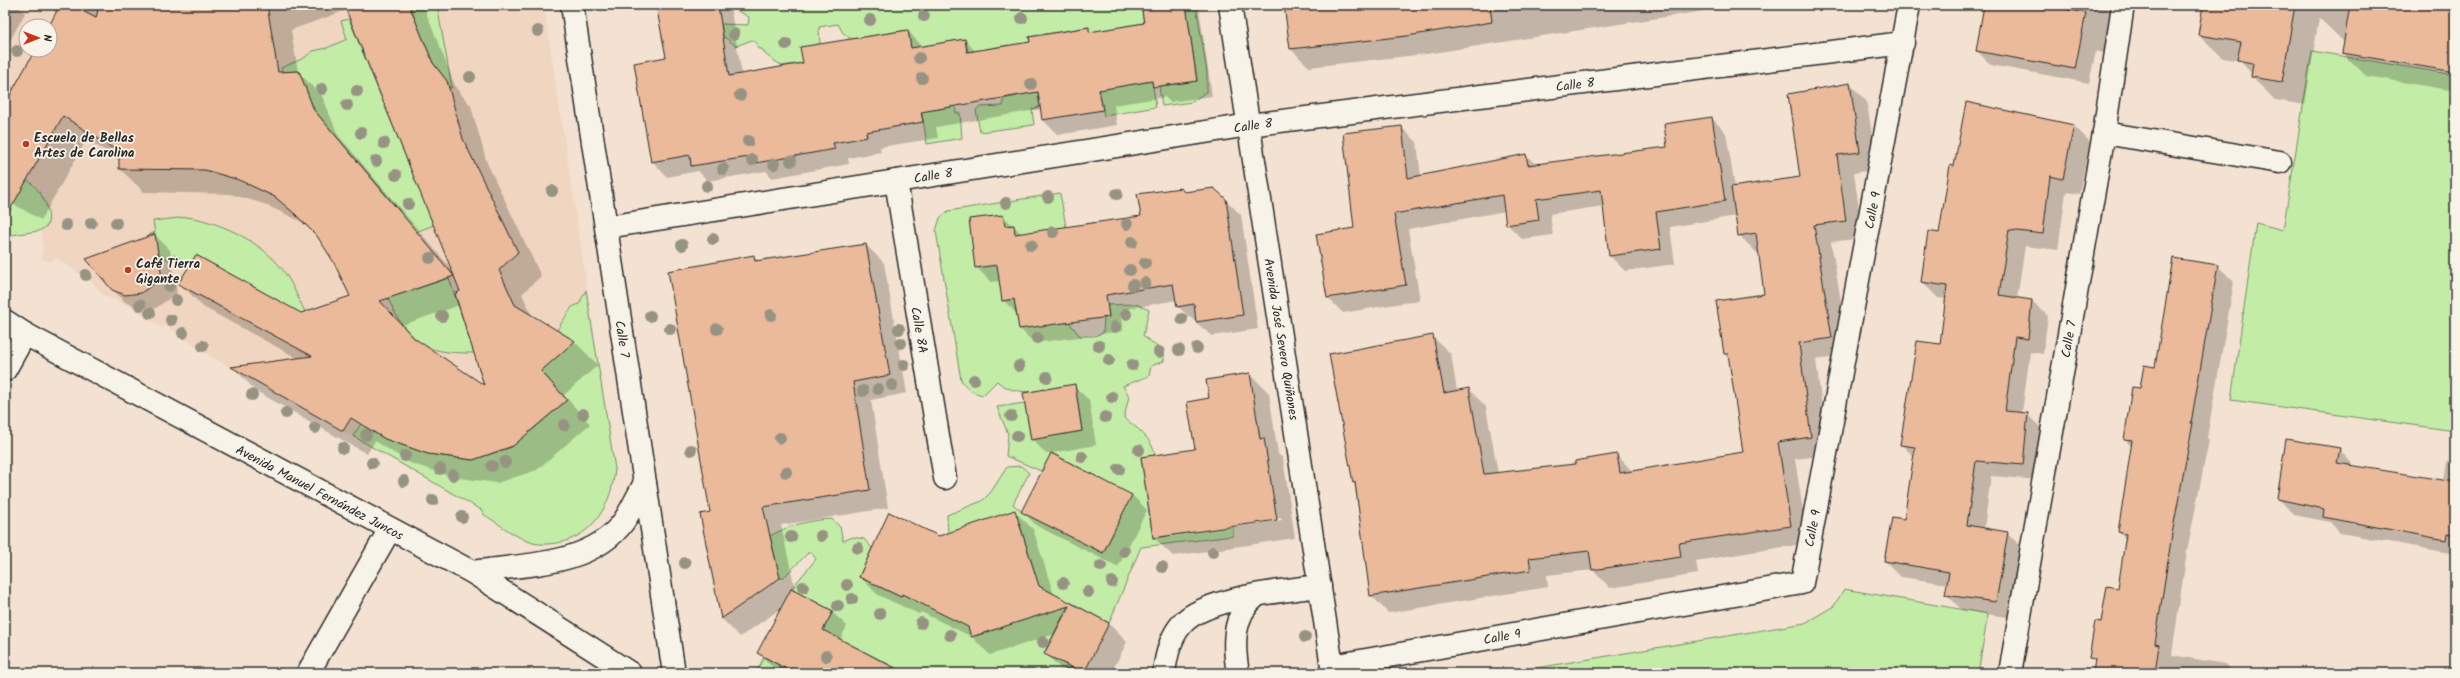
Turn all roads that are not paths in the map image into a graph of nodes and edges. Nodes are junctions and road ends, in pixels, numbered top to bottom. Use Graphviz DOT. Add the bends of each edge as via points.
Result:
graph roads {
  1 [pos="572,5"];
  2 [pos="1230,5"];
  3 [pos="1910,5"];
  4 [pos="2123,5"];
  5 [pos="1903,43"];
  6 [pos="1250,125"];
  7 [pos="2104,133"];
  8 [pos="2280,162"];
  9 [pos="896,181"];
  10 [pos="607,228"];
  11 [pos="5,321"];
  12 [pos="25,334"];
  13 [pos="5,370"];
  14 [pos="945,478"];
  15 [pos="645,483"];
  16 [pos="390,529"];
  17 [pos="472,572"];
  18 [pos="1320,586"];
  19 [pos="1256,596"];
  20 [pos="1332,669"];
  21 [pos="308,673"];
  22 [pos="630,673"];
  23 [pos="674,673"];
  24 [pos="1164,673"];
  25 [pos="1238,673"];
  26 [pos="2010,673"];
  1 -- 10 [label="street, Calle 7"];
  2 -- 6 [label="street, Avenida José Severo Quiñones"];
  3 -- 5 [label="street, Calle 9"];
  4 -- 7 [label="street, Calle 7"];
  5 -- 6 [label="street, Calle 8"];
  5 -- 20 [label="street, Calle 9" via="1802,583"];
  6 -- 9 [label="street, Calle 8"];
  6 -- 18 [label="street, Avenida José Severo Quiñones"];
  7 -- 8 [label="street"];
  7 -- 26 [label="street, Calle 7"];
  9 -- 10 [label="street, Calle 8"];
  9 -- 14 [label="street, Calle 8A"];
  10 -- 15 [label="street, Calle 7"];
  11 -- 12 [label="street, Avenida Manuel Fernández Juncos"];
  12 -- 13 [label="street"];
  12 -- 16 [label="street, Avenida Manuel Fernández Juncos"];
  15 -- 17 [label="street" via="624,521 606,540 585,552 562,559"];
  15 -- 23 [label="street, Calle 7"];
  16 -- 17 [label="street, Avenida Manuel Fernández Juncos"];
  16 -- 21 [label="street"];
  17 -- 22 [label="street, Avenida Manuel Fernández Juncos"];
  18 -- 19 [label="street"];
  18 -- 20 [label="street, Avenida José Severo Quiñones"];
  19 -- 24 [label="street" via="1215,605 1194,614 1182,624 1170,642"];
  19 -- 25 [label="street" via="1243,609 1237,621"];
}
